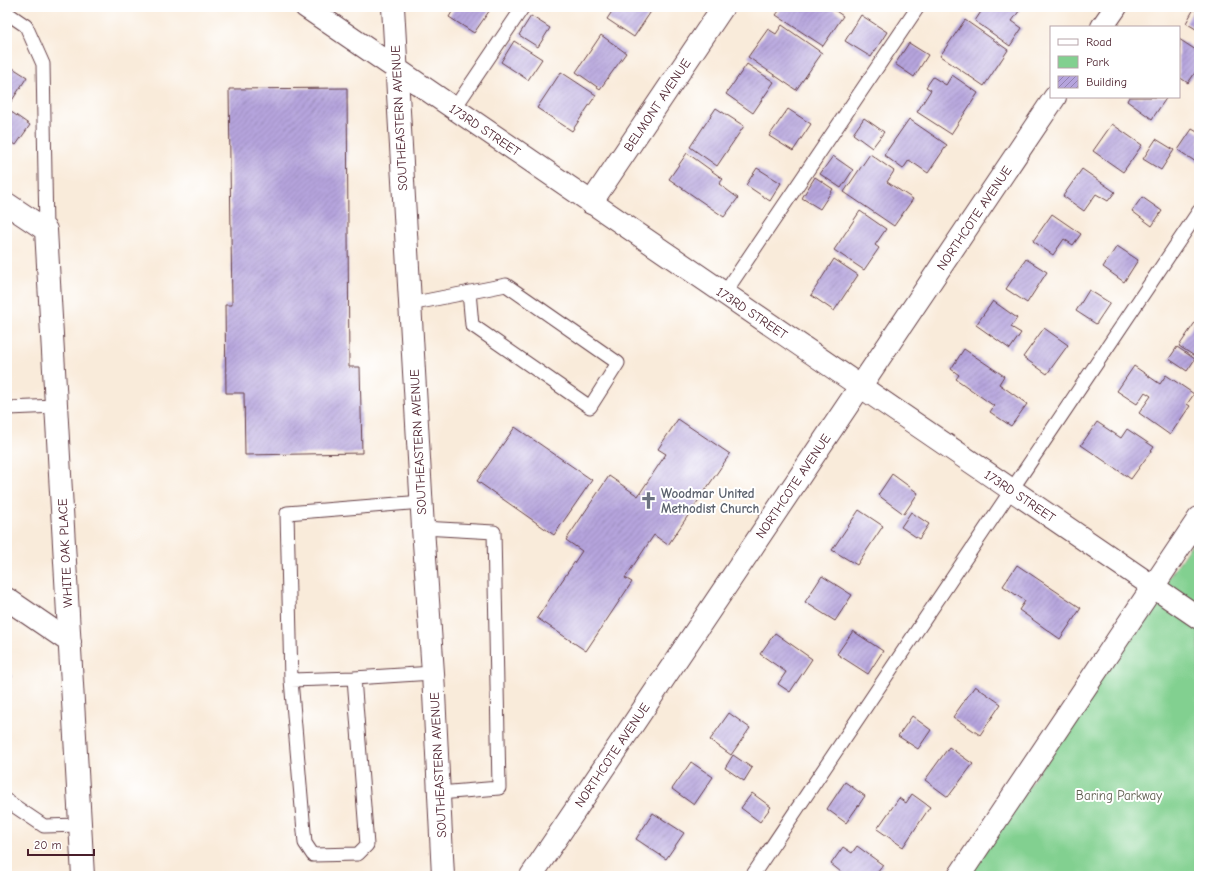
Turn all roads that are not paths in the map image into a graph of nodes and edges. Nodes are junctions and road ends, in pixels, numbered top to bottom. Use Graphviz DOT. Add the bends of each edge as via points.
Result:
graph roads {
  1 [pos="306,7"];
  2 [pos="393,7"];
  3 [pos="522,7"];
  4 [pos="723,7"];
  5 [pos="918,7"];
  6 [pos="1116,7"];
  7 [pos="7,13"];
  8 [pos="1103,26"];
  9 [pos="396,70"];
  10 [pos="1054,98"];
  11 [pos="454,109"];
  12 [pos="591,203"];
  13 [pos="7,204"];
  14 [pos="1199,211"];
  15 [pos="46,230"];
  16 [pos="469,292"];
  17 [pos="724,294"];
  18 [pos="410,304"];
  19 [pos="860,386"];
  20 [pos="56,406"];
  21 [pos="7,407"];
  22 [pos="1012,490"];
  23 [pos="422,502"];
  24 [pos="1199,518"];
  25 [pos="423,528"];
  26 [pos="1153,587"];
  27 [pos="7,599"];
  28 [pos="1199,618"];
  29 [pos="70,642"];
  30 [pos="433,673"];
  31 [pos="354,678"];
  32 [pos="291,680"];
  33 [pos="439,793"];
  34 [pos="7,801"];
  35 [pos="80,825"];
  36 [pos="83,876"];
  37 [pos="443,876"];
  38 [pos="530,876"];
  39 [pos="752,876"];
  40 [pos="959,876"];
  1 -- 9 [label="street, 173RD STREET"];
  2 -- 9 [label="street, SOUTHEASTERN AVENUE"];
  3 -- 11 [label="lane"];
  4 -- 12 [label="street, BELMONT AVENUE"];
  5 -- 17 [label="lane"];
  6 -- 8 [label="street"];
  7 -- 15 [label="lane" via="26,26 43,64"];
  9 -- 11 [label="street, 173RD STREET"];
  9 -- 18 [label="street, SOUTHEASTERN AVENUE"];
  10 -- 19 [label="street, NORTHCOTE AVENUE"];
  11 -- 12 [label="street, 173RD STREET"];
  12 -- 17 [label="street, 173RD STREET"];
  13 -- 15 [label="street"];
  14 -- 22 [label="lane"];
  15 -- 20 [label="street, WHITE OAK PLACE"];
  16 -- 16 [label="lane" via="472,325 590,407 618,363 506,285"];
  16 -- 18 [label="lane"];
  17 -- 19 [label="street, 173RD STREET"];
  18 -- 23 [label="street, SOUTHEASTERN AVENUE"];
  19 -- 22 [label="street, 173RD STREET"];
  19 -- 38 [label="street, NORTHCOTE AVENUE"];
  20 -- 21 [label="lane"];
  20 -- 29 [label="street, WHITE OAK PLACE"];
  22 -- 26 [label="street, 173RD STREET"];
  22 -- 39 [label="lane"];
  23 -- 25 [label="street, SOUTHEASTERN AVENUE"];
  23 -- 32 [label="lane" via="287,513"];
  24 -- 26 [label="street"];
  25 -- 30 [label="street, SOUTHEASTERN AVENUE"];
  25 -- 33 [label="lane" via="494,532 499,788"];
  26 -- 28 [label="street, 173RD STREET"];
  26 -- 40 [label="street"];
  27 -- 29 [label="street"];
  29 -- 35 [label="street, WHITE OAK PLACE"];
  30 -- 31 [label="lane"];
  30 -- 33 [label="street, SOUTHEASTERN AVENUE"];
  31 -- 32 [label="lane"];
  31 -- 32 [label="lane" via="367,844 358,854 313,854 305,843"];
  33 -- 37 [label="street, SOUTHEASTERN AVENUE"];
  34 -- 35 [label="lane" via="44,826"];
  35 -- 36 [label="street, WHITE OAK PLACE"];
}
